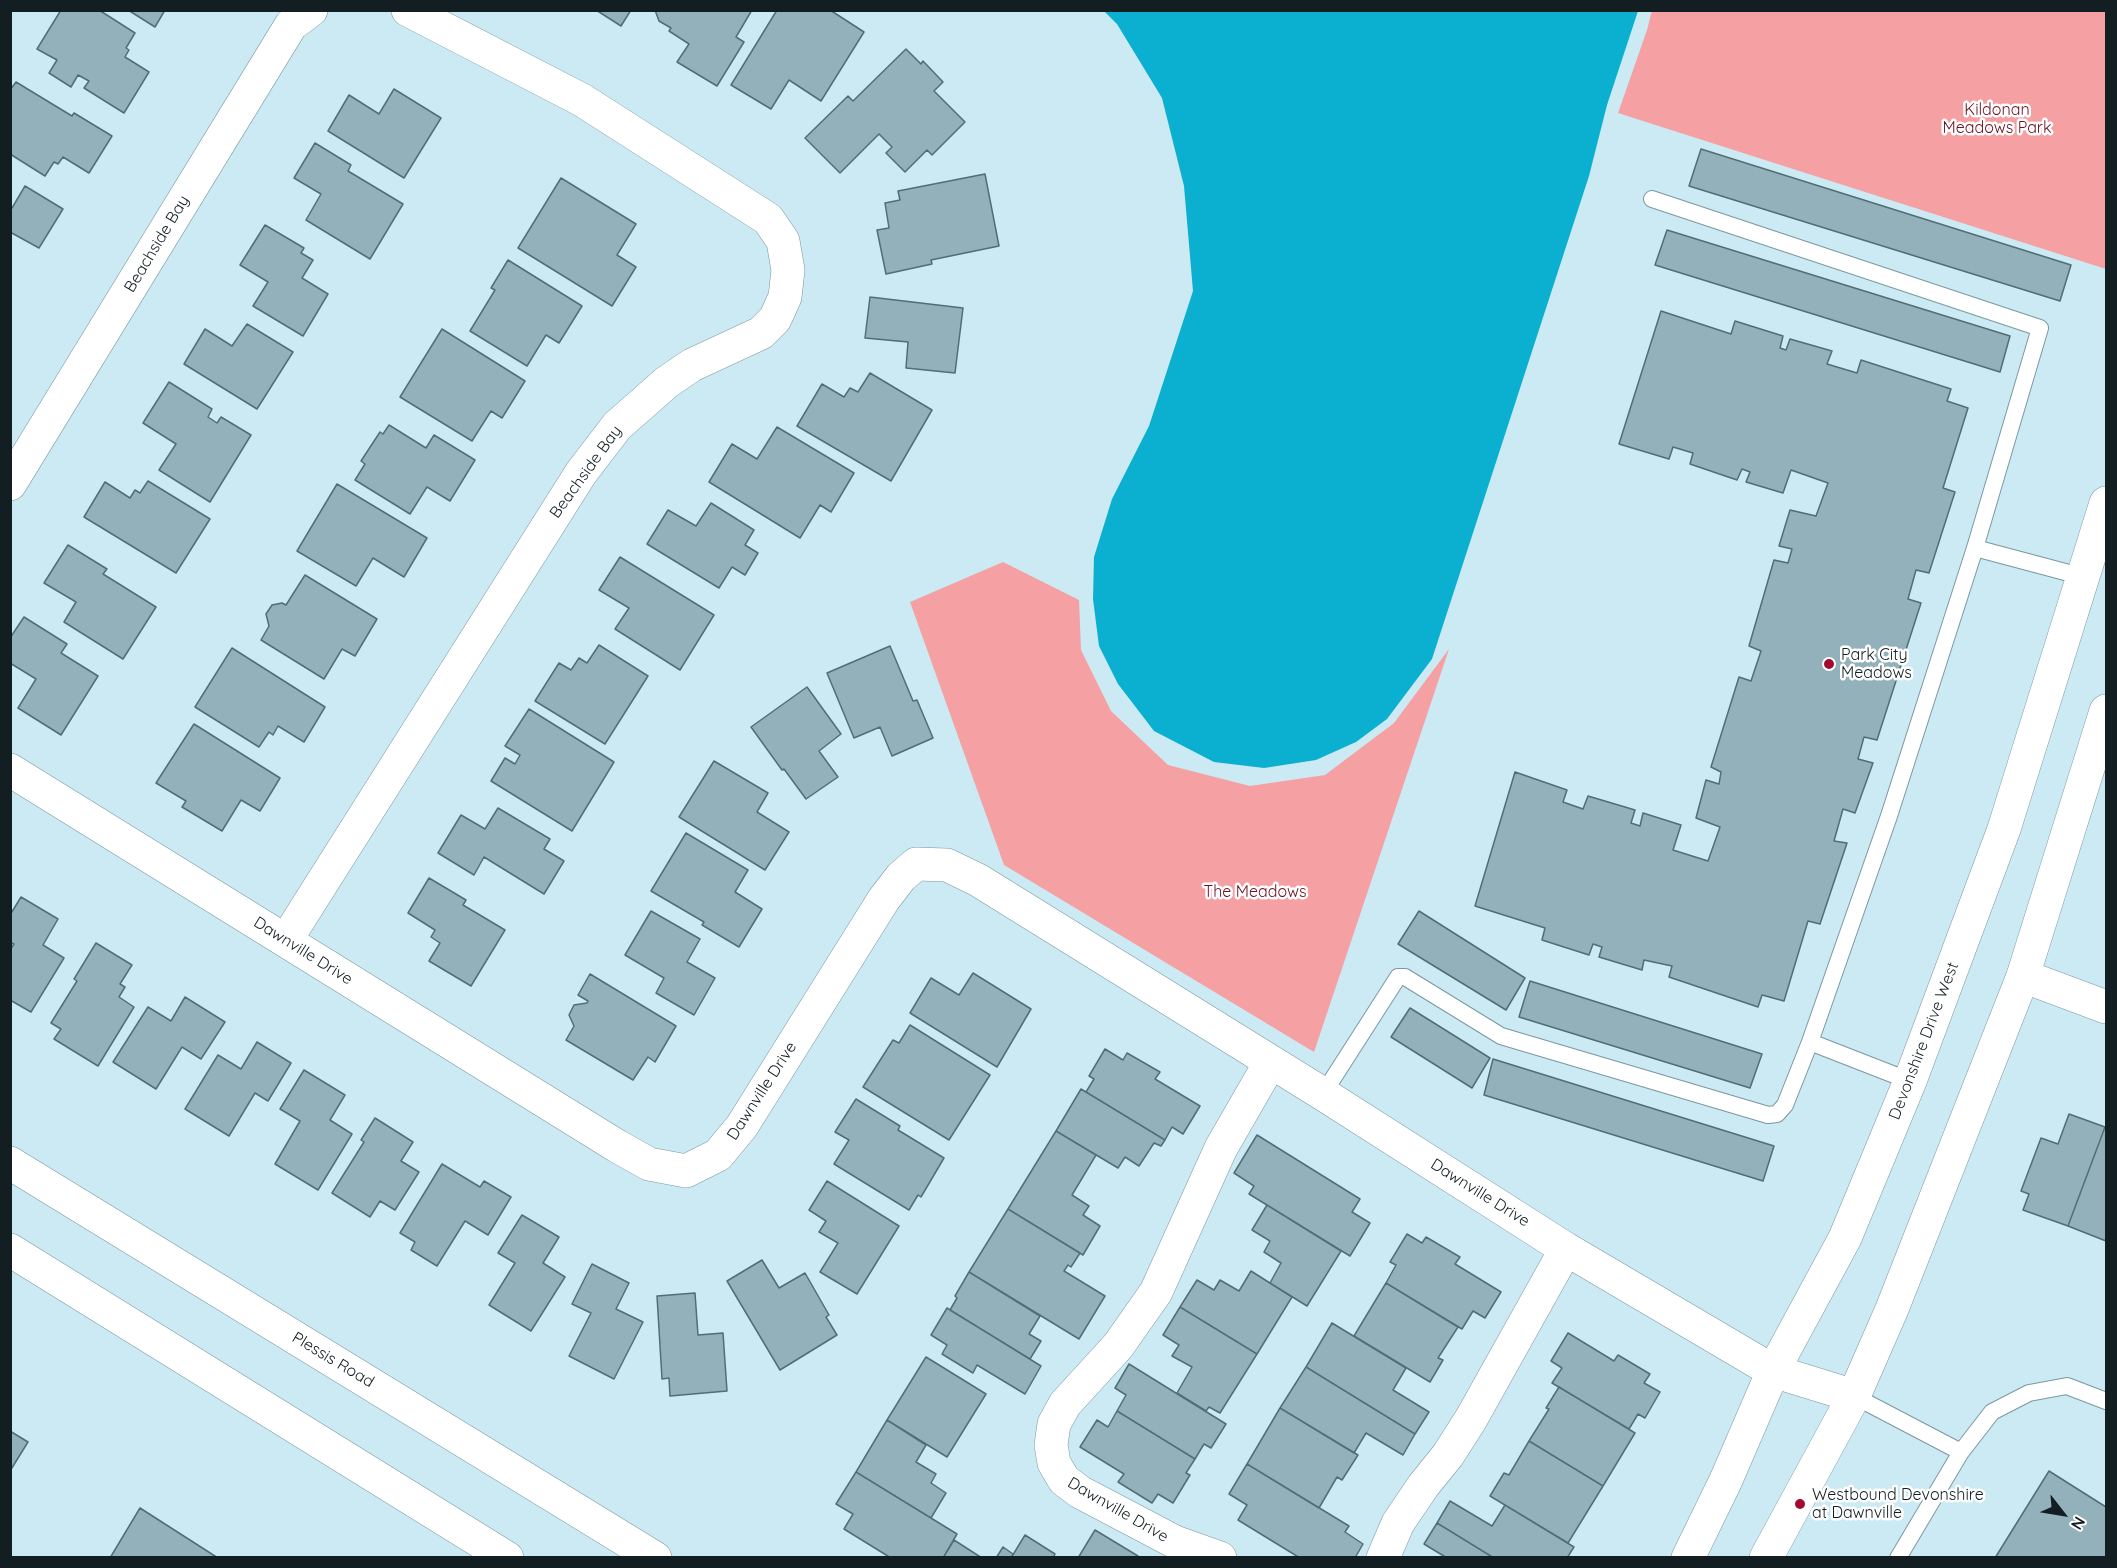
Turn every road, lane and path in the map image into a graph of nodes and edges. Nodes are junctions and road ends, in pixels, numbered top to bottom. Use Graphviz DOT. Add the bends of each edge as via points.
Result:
graph roads {
  1 [pos="311,10"];
  2 [pos="408,10"];
  3 [pos="1652,199"];
  4 [pos="10,484"];
  5 [pos="2106,503"];
  6 [pos="1975,548"];
  7 [pos="2084,577"];
  8 [pos="2106,711"];
  9 [pos="10,770"];
  10 [pos="286,940"];
  11 [pos="2023,976"];
  12 [pos="2106,1007"];
  13 [pos="1810,1042"];
  14 [pos="1270,1062"];
  15 [pos="1910,1081"];
  16 [pos="1323,1094"];
  17 [pos="10,1163"];
  18 [pos="1566,1248"];
  19 [pos="10,1250"];
  20 [pos="1773,1371"];
  21 [pos="1854,1396"];
  22 [pos="2106,1401"];
  23 [pos="1960,1452"];
  24 [pos="507,1557"];
  25 [pos="655,1557"];
  26 [pos="1220,1557"];
  27 [pos="1383,1557"];
  28 [pos="1688,1557"];
  29 [pos="1766,1557"];
  30 [pos="1898,1557"];
  1 -- 4 [label="street, Beachside Bay" via="291,25"];
  2 -- 10 [label="street, Beachside Bay" via="582,100 768,219 783,240 788,270 785,297 775,319 761,333 692,365 617,426 581,473"];
  3 -- 6 [label="lane" via="2040,328"];
  5 -- 7 [label="street, Devonshire Drive West"];
  6 -- 7 [label="lane"];
  6 -- 13 [label="lane" via="1889,816"];
  7 -- 15 [label="street, Devonshire Drive West" via="2004,829"];
  8 -- 11 [label="street"];
  9 -- 10 [label="street, Dawnville Drive"];
  10 -- 14 [label="street, Dawnville Drive" via="617,1146 649,1164 686,1171 718,1155 742,1126 884,898 916,864 947,865 978,880"];
  11 -- 12 [label="street"];
  11 -- 21 [label="street"];
  13 -- 15 [label="lane"];
  13 -- 16 [label="lane" via="1785,1105 1777,1114 1768,1115 1501,1036 1398,977"];
  14 -- 16 [label="street, Dawnville Drive"];
  14 -- 26 [label="street, Dawnville Drive" via="1221,1148 1156,1292 1118,1346 1065,1404 1054,1424 1051,1445 1054,1463 1064,1480 1080,1492 1175,1542"];
  15 -- 20 [label="street, Devonshire Drive West" via="1845,1238"];
  16 -- 18 [label="street, Dawnville Drive"];
  17 -- 25 [label="street, Plessis Road"];
  18 -- 20 [label="street, Dawnville Drive"];
  18 -- 27 [label="street" via="1471,1419 1398,1523"];
  19 -- 24 [label="street"];
  20 -- 21 [label="street, Dawnville Drive"];
  20 -- 28 [label="street, Devonshire Drive West"];
  21 -- 23 [label="lane"];
  21 -- 29 [label="street"];
  22 -- 23 [label="lane" via="2067,1386 2029,1393 1992,1412"];
  23 -- 30 [label="lane"];
}
